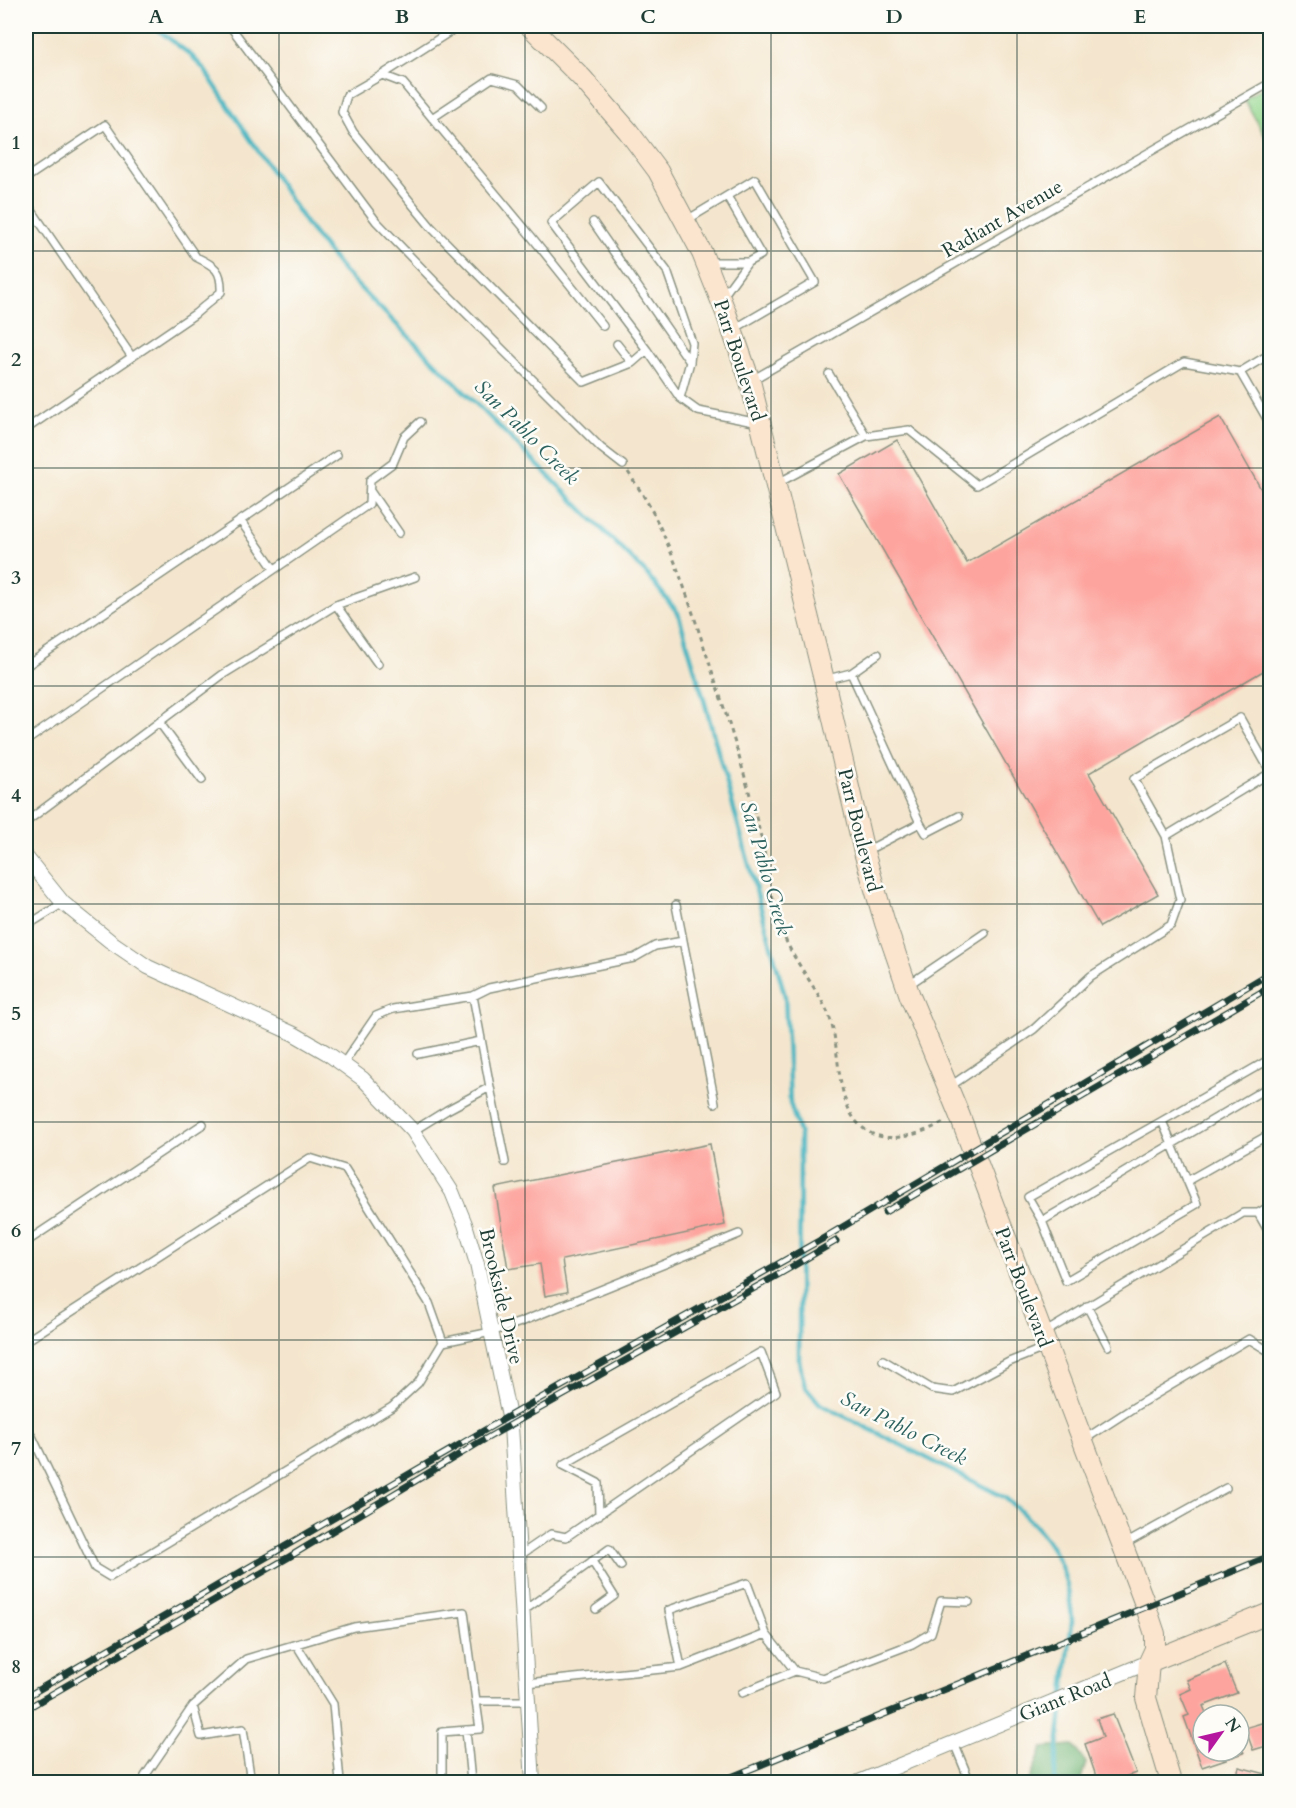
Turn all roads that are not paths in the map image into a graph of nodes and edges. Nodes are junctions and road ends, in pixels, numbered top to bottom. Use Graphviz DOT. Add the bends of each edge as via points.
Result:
graph roads {
  1 [pos="230,26"];
  2 [pos="530,26"];
  3 [pos="454,29"];
  4 [pos="382,75"];
  5 [pos="1270,83"];
  6 [pos="541,108"];
  7 [pos="432,118"];
  8 [pos="26,178"];
  9 [pos="727,196"];
  10 [pos="26,202"];
  11 [pos="685,221"];
  12 [pos="593,222"];
  13 [pos="706,262"];
  14 [pos="748,262"];
  15 [pos="721,299"];
  16 [pos="603,326"];
  17 [pos="732,330"];
  18 [pos="617,344"];
  19 [pos="647,350"];
  20 [pos="1270,354"];
  21 [pos="132,357"];
  22 [pos="690,362"];
  23 [pos="632,363"];
  24 [pos="1240,372"];
  25 [pos="829,374"];
  26 [pos="750,381"];
  27 [pos="680,398"];
  28 [pos="420,422"];
  29 [pos="760,424"];
  30 [pos="1270,424"];
  31 [pos="26,429"];
  32 [pos="866,436"];
  33 [pos="337,455"];
  34 [pos="623,465"];
  35 [pos="776,484"];
  36 [pos="370,491"];
  37 [pos="240,520"];
  38 [pos="399,533"];
  39 [pos="274,569"];
  40 [pos="415,577"];
  41 [pos="336,605"];
  42 [pos="878,654"];
  43 [pos="378,664"];
  44 [pos="26,666"];
  45 [pos="851,673"];
  46 [pos="824,681"];
  47 [pos="159,722"];
  48 [pos="26,741"];
  49 [pos="1270,772"];
  50 [pos="202,780"];
  51 [pos="959,816"];
  52 [pos="26,822"];
  53 [pos="920,824"];
  54 [pos="1166,836"];
  55 [pos="864,852"];
  56 [pos="26,857"];
  57 [pos="63,903"];
  58 [pos="676,905"];
  59 [pos="26,926"];
  60 [pos="985,933"];
  61 [pos="682,941"];
  62 [pos="906,985"];
  63 [pos="473,996"];
  64 [pos="481,1041"];
  65 [pos="418,1054"];
  66 [pos="1270,1059"];
  67 [pos="343,1064"];
  68 [pos="1270,1086"];
  69 [pos="490,1087"];
  70 [pos="948,1088"];
  71 [pos="715,1103"];
  72 [pos="1162,1121"];
  73 [pos="203,1124"];
  74 [pos="413,1131"];
  75 [pos="1270,1134"];
  76 [pos="1172,1144"];
  77 [pos="505,1162"];
  78 [pos="1187,1181"];
  79 [pos="1270,1206"];
  80 [pos="1258,1214"];
  81 [pos="1042,1221"];
  82 [pos="739,1234"];
  83 [pos="1270,1234"];
  84 [pos="26,1242"];
  85 [pos="1086,1306"];
  86 [pos="491,1332"];
  87 [pos="1044,1340"];
  88 [pos="26,1341"];
  89 [pos="443,1342"];
  90 [pos="1108,1346"];
  91 [pos="1269,1351"];
  92 [pos="883,1360"];
  93 [pos="26,1424"];
  94 [pos="1083,1441"];
  95 [pos="1226,1488"];
  96 [pos="599,1515"];
  97 [pos="1122,1546"];
  98 [pos="519,1556"];
  99 [pos="592,1561"];
  100 [pos="621,1566"];
  101 [pos="969,1602"];
  102 [pos="596,1609"];
  103 [pos="522,1612"];
  104 [pos="1270,1613"];
  105 [pos="766,1634"];
  106 [pos="296,1644"];
  107 [pos="1149,1662"];
  108 [pos="681,1667"];
  109 [pos="795,1671"];
  110 [pos="526,1683"];
  111 [pos="742,1693"];
  112 [pos="476,1701"];
  113 [pos="528,1701"];
  114 [pos="193,1706"];
  115 [pos="466,1730"];
  116 [pos="954,1743"];
  117 [pos="146,1776"];
  118 [pos="251,1782"];
  119 [pos="340,1782"];
  120 [pos="442,1782"];
  121 [pos="471,1782"];
  122 [pos="533,1782"];
  123 [pos="859,1782"];
  124 [pos="970,1782"];
  125 [pos="1171,1782"];
  1 -- 34 [label="lane" via="388,234"];
  2 -- 11 [label="street, Parr Boulevard" via="628,131 658,171"];
  3 -- 4 [label="lane"];
  4 -- 7 [label="lane" via="403,83"];
  4 -- 23 [label="lane" via="347,95 342,112 353,132 431,227 584,382"];
  5 -- 26 [label="lane, Radiant Avenue"];
  6 -- 7 [label="lane" via="518,85 492,78"];
  7 -- 16 [label="lane"];
  8 -- 21 [label="lane" via="105,125 196,257 213,265 222,278 221,292"];
  9 -- 11 [label="lane"];
  9 -- 14 [label="lane" via="761,255"];
  9 -- 17 [label="lane" via="755,179 815,282"];
  10 -- 21 [label="lane"];
  11 -- 13 [label="street, Parr Boulevard"];
  12 -- 22 [label="lane"];
  13 -- 14 [label="lane"];
  13 -- 15 [label="street, Parr Boulevard"];
  14 -- 15 [label="lane"];
  15 -- 17 [label="street, Parr Boulevard"];
  17 -- 26 [label="street, Parr Boulevard"];
  18 -- 23 [label="lane"];
  19 -- 22 [label="lane" via="551,223 599,182 667,271 692,343"];
  19 -- 23 [label="lane"];
  19 -- 27 [label="lane"];
  20 -- 24 [label="lane"];
  21 -- 31 [label="lane"];
  22 -- 27 [label="lane"];
  24 -- 30 [label="lane"];
  24 -- 32 [label="lane" via="1184,362 977,485 909,430"];
  25 -- 32 [label="lane"];
  26 -- 29 [label="street, Parr Boulevard"];
  27 -- 29 [label="lane" via="698,411"];
  28 -- 36 [label="lane" via="404,437 393,464 370,480"];
  29 -- 35 [label="street, Parr Boulevard"];
  32 -- 35 [label="lane"];
  33 -- 37 [label="lane"];
  35 -- 46 [label="street, Parr Boulevard"];
  36 -- 38 [label="lane"];
  36 -- 39 [label="lane" via="369,504"];
  37 -- 39 [label="lane"];
  37 -- 44 [label="lane"];
  39 -- 48 [label="lane"];
  40 -- 41 [label="lane"];
  41 -- 43 [label="lane"];
  41 -- 47 [label="lane" via="222,675"];
  42 -- 45 [label="lane"];
  45 -- 46 [label="lane"];
  45 -- 53 [label="lane"];
  46 -- 55 [label="street, Parr Boulevard"];
  47 -- 50 [label="lane"];
  47 -- 52 [label="lane"];
  49 -- 54 [label="lane"];
  49 -- 54 [label="lane" via="1240,718 1134,779"];
  51 -- 53 [label="lane" via="926,833"];
  53 -- 55 [label="lane"];
  54 -- 70 [label="lane" via="1180,900 1171,926 1091,976 1034,1029"];
  55 -- 62 [label="street, Parr Boulevard"];
  56 -- 57 [label="street, Brookside Drive"];
  57 -- 59 [label="lane"];
  57 -- 67 [label="street, Brookside Drive" via="148,967 294,1034"];
  58 -- 61 [label="lane"];
  60 -- 62 [label="lane"];
  61 -- 63 [label="lane" via="655,945 634,957 489,988"];
  61 -- 71 [label="lane"];
  62 -- 70 [label="street, Parr Boulevard"];
  63 -- 64 [label="lane"];
  63 -- 67 [label="lane" via="393,1009 376,1016"];
  64 -- 65 [label="lane"];
  64 -- 69 [label="lane"];
  66 -- 72 [label="lane"];
  67 -- 74 [label="street, Brookside Drive"];
  68 -- 76 [label="lane"];
  69 -- 74 [label="lane"];
  69 -- 77 [label="lane"];
  70 -- 87 [label="street, Parr Boulevard"];
  72 -- 76 [label="lane"];
  72 -- 81 [label="lane" via="1028,1197"];
  73 -- 84 [label="lane"];
  74 -- 86 [label="street, Brookside Drive" via="452,1192 465,1224"];
  75 -- 78 [label="lane"];
  76 -- 78 [label="lane"];
  76 -- 81 [label="lane"];
  78 -- 81 [label="lane" via="1197,1204 1066,1281"];
  79 -- 80 [label="lane"];
  80 -- 83 [label="lane"];
  80 -- 85 [label="lane" via="1243,1213"];
  82 -- 86 [label="lane"];
  85 -- 87 [label="lane"];
  85 -- 90 [label="lane"];
  86 -- 89 [label="lane"];
  86 -- 98 [label="street, Brookside Drive" via="511,1426"];
  87 -- 92 [label="lane" via="953,1392 932,1389"];
  87 -- 94 [label="street, Parr Boulevard"];
  88 -- 89 [label="lane" via="310,1158 345,1169 429,1303"];
  89 -- 93 [label="lane" via="417,1383 392,1407 110,1578 95,1568"];
  91 -- 94 [label="lane" via="1249,1339"];
  94 -- 97 [label="street, Parr Boulevard"];
  95 -- 97 [label="lane"];
  96 -- 96 [label="lane" via="776,1392 760,1352 563,1466 598,1483"];
  96 -- 98 [label="lane" via="566,1537 551,1534"];
  97 -- 107 [label="street, Parr Boulevard" via="1155,1634"];
  98 -- 103 [label="street, Brookside Drive"];
  99 -- 100 [label="lane" via="609,1548"];
  99 -- 102 [label="lane" via="614,1596"];
  99 -- 103 [label="lane"];
  101 -- 109 [label="lane" via="941,1600 931,1633 912,1644 823,1678"];
  103 -- 110 [label="street, Brookside Drive"];
  104 -- 107 [label="street, Giant Road"];
  105 -- 108 [label="lane"];
  105 -- 108 [label="lane" via="747,1583 669,1610"];
  105 -- 109 [label="lane"];
  106 -- 112 [label="lane" via="354,1627 464,1612"];
  106 -- 114 [label="lane" via="246,1659"];
  106 -- 119 [label="lane" via="333,1704"];
  107 -- 116 [label="street, Giant Road"];
  107 -- 125 [label="street, Parr Boulevard" via="1146,1698"];
  108 -- 110 [label="lane"];
  109 -- 111 [label="lane"];
  110 -- 113 [label="street, Brookside Drive"];
  112 -- 113 [label="lane"];
  112 -- 115 [label="lane" via="480,1729"];
  113 -- 122 [label="street, Brookside Drive"];
  114 -- 117 [label="lane"];
  114 -- 118 [label="lane" via="201,1736 243,1729"];
  115 -- 120 [label="lane" via="442,1732"];
  115 -- 121 [label="lane"];
  116 -- 123 [label="street, Giant Road"];
  116 -- 124 [label="lane"];
}
